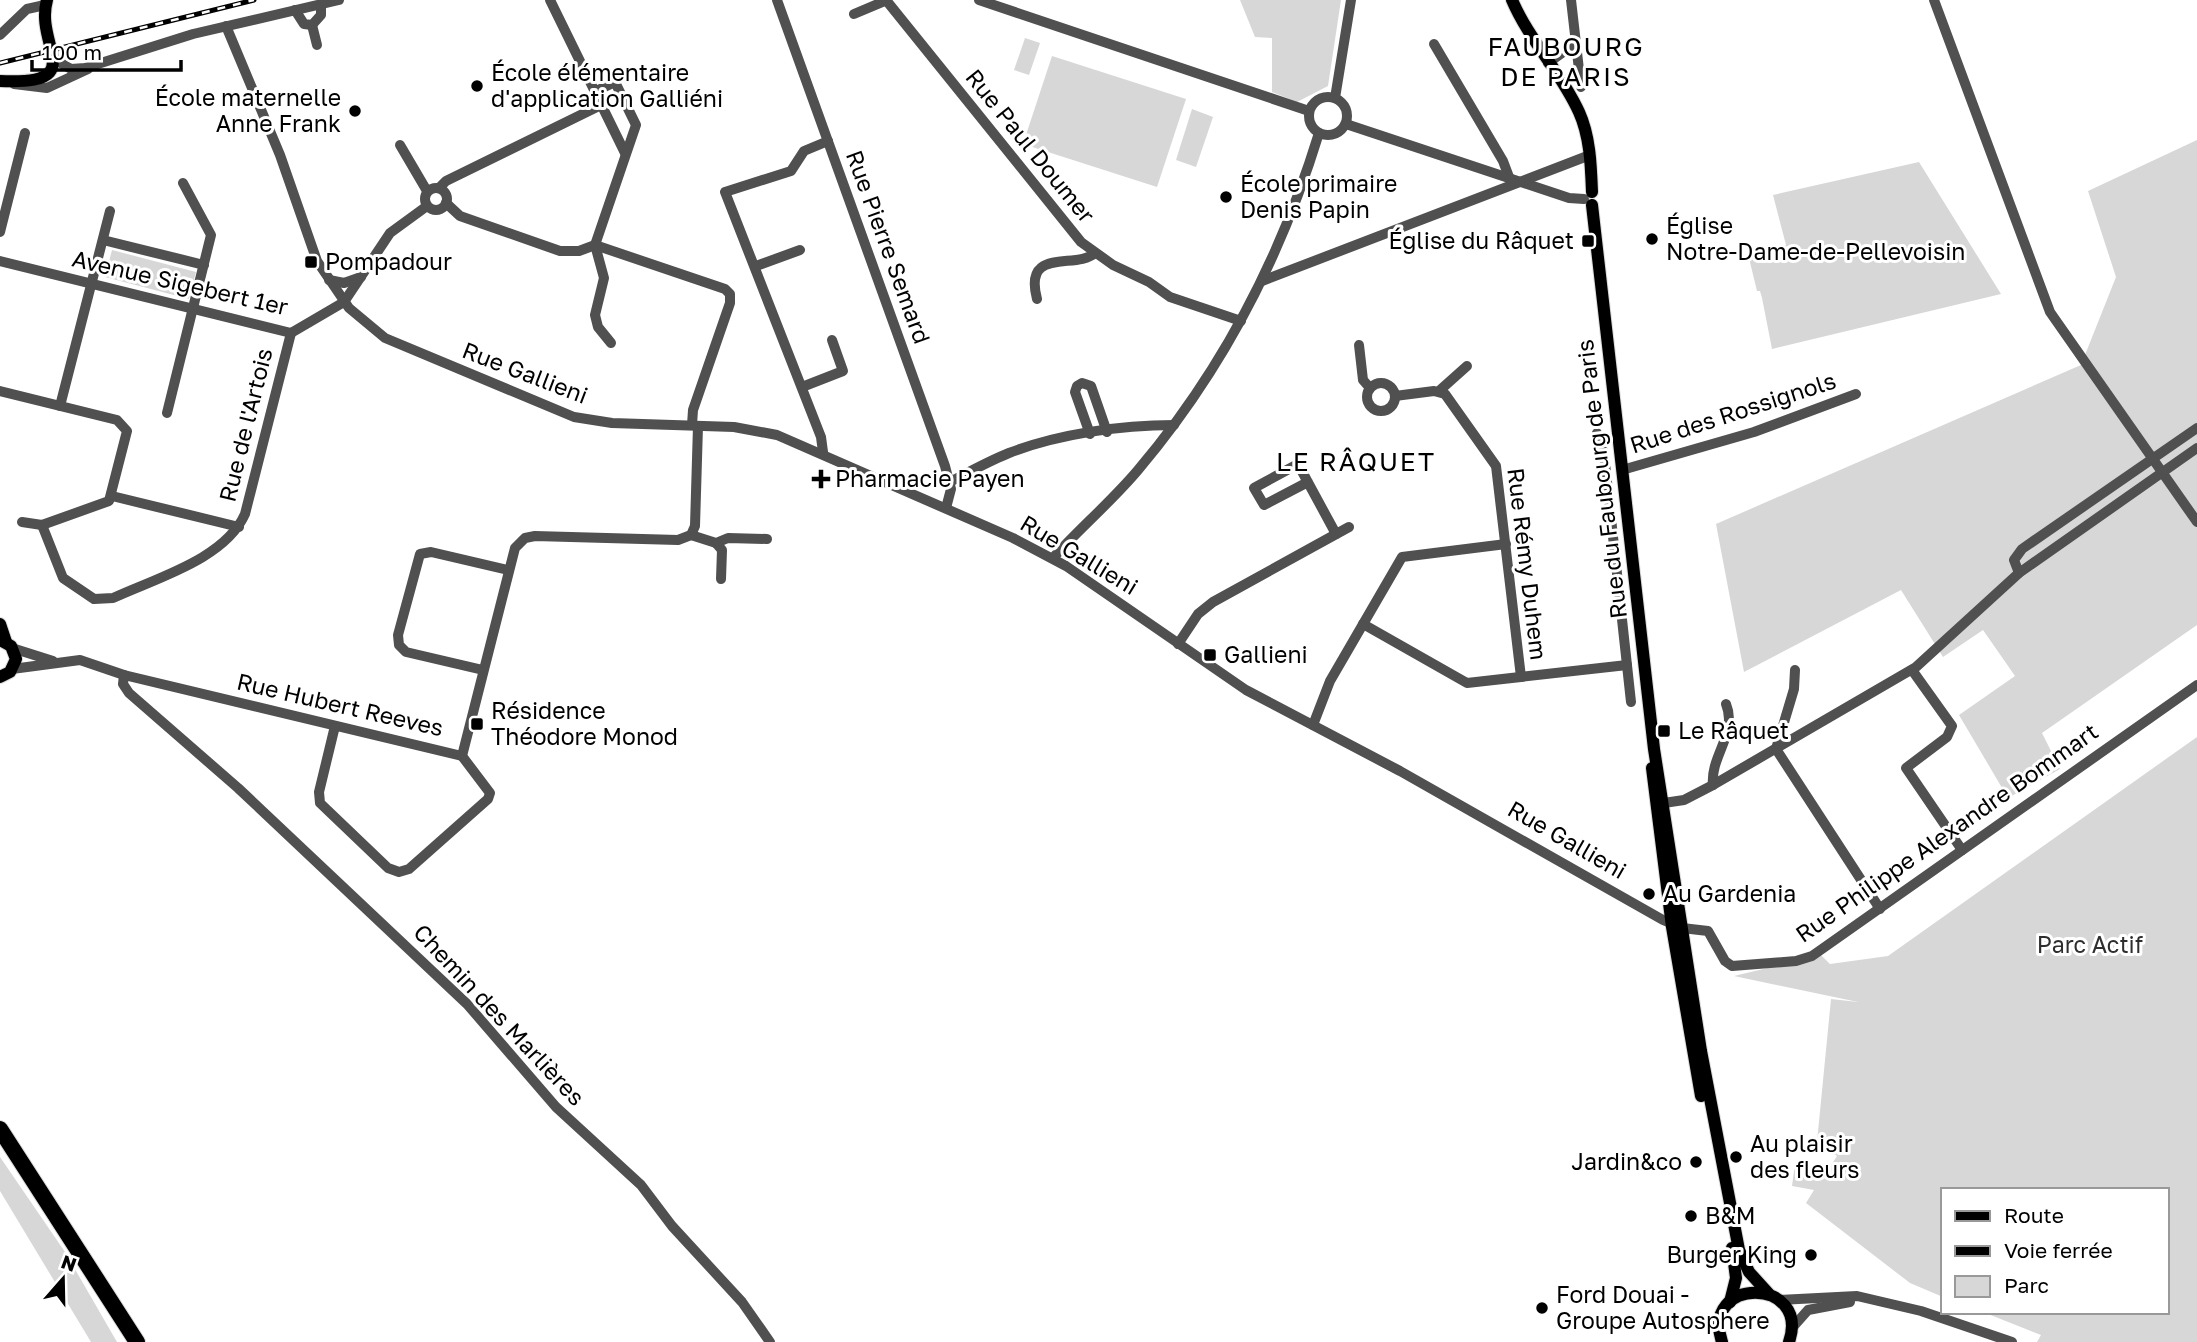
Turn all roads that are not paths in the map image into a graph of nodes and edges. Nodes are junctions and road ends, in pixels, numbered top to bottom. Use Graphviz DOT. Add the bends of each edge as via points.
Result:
graph roads {
  1 [pos="339,0"];
  2 [pos="550,0"];
  3 [pos="777,0"];
  4 [pos="979,0"];
  5 [pos="1351,0"];
  6 [pos="1512,0"];
  7 [pos="1571,0"];
  8 [pos="1934,0"];
  9 [pos="886,1"];
  10 [pos="46,3"];
  11 [pos="321,4"];
  12 [pos="295,10"];
  13 [pos="854,14"];
  14 [pos="312,25"];
  15 [pos="226,26"];
  16 [pos="0,35"];
  17 [pos="1576,43"];
  18 [pos="1434,44"];
  19 [pos="317,45"];
  20 [pos="54,59"];
  21 [pos="1548,63"];
  22 [pos="97,64"];
  23 [pos="0,81"];
  24 [pos="1581,87"];
  25 [pos="594,92"];
  26 [pos="1335,98"];
  27 [pos="601,105"];
  28 [pos="1309,111"];
  29 [pos="1346,124"];
  30 [pos="25,133"];
  31 [pos="1319,133"];
  32 [pos="828,141"];
  33 [pos="400,145"];
  34 [pos="625,153"];
  35 [pos="1590,155"];
  36 [pos="1514,179"];
  37 [pos="183,183"];
  38 [pos="433,190"];
  39 [pos="1589,199"];
  40 [pos="446,203"];
  41 [pos="427,206"];
  42 [pos="110,211"];
  43 [pos="0,232"];
  44 [pos="103,240"];
  45 [pos="595,245"];
  46 [pos="800,250"];
  47 [pos="1095,253"];
  48 [pos="0,261"];
  49 [pos="204,265"];
  50 [pos="756,266"];
  51 [pos="361,277"];
  52 [pos="329,280"];
  53 [pos="1262,281"];
  54 [pos="92,284"];
  55 [pos="1037,299"];
  56 [pos="344,302"];
  57 [pos="192,310"];
  58 [pos="1241,321"];
  59 [pos="290,333"];
  60 [pos="832,340"];
  61 [pos="611,343"];
  62 [pos="1359,345"];
  63 [pos="1467,366"];
  64 [pos="802,387"];
  65 [pos="1370,388"];
  66 [pos="0,391"];
  67 [pos="1439,391"];
  68 [pos="1856,394"];
  69 [pos="1395,396"];
  70 [pos="61,406"];
  71 [pos="167,413"];
  72 [pos="695,425"];
  73 [pos="1174,425"];
  74 [pos="2197,428"];
  75 [pos="1107,432"];
  76 [pos="1597,433"];
  77 [pos="1090,434"];
  78 [pos="2197,448"];
  79 [pos="822,452"];
  80 [pos="2152,459"];
  81 [pos="1622,470"];
  82 [pos="2162,472"];
  83 [pos="950,482"];
  84 [pos="1308,482"];
  85 [pos="112,496"];
  86 [pos="946,508"];
  87 [pos="22,522"];
  88 [pos="2197,522"];
  89 [pos="42,525"];
  90 [pos="239,527"];
  91 [pos="1349,527"];
  92 [pos="1336,534"];
  93 [pos="691,535"];
  94 [pos="767,539"];
  95 [pos="716,544"];
  96 [pos="1506,544"];
  97 [pos="1053,558"];
  98 [pos="508,570"];
  99 [pos="2019,573"];
  100 [pos="721,579"];
  101 [pos="0,624"];
  102 [pos="1363,624"];
  103 [pos="6,643"];
  104 [pos="1178,644"];
  105 [pos="70,661"];
  106 [pos="1627,666"];
  107 [pos="483,670"];
  108 [pos="1795,670"];
  109 [pos="1912,670"];
  110 [pos="4,675"];
  111 [pos="124,675"];
  112 [pos="1521,677"];
  113 [pos="2197,685"];
  114 [pos="1632,702"];
  115 [pos="1726,704"];
  116 [pos="1313,725"];
  117 [pos="335,726"];
  118 [pos="1776,749"];
  119 [pos="462,756"];
  120 [pos="1713,785"];
  121 [pos="1660,804"];
  122 [pos="1962,850"];
  123 [pos="1880,909"];
  124 [pos="1675,926"];
  125 [pos="0,1129"];
  126 [pos="0,1145"];
  127 [pos="1774,1297"];
  128 [pos="1874,1300"];
  129 [pos="1730,1302"];
  130 [pos="1791,1338"];
  131 [pos="124,1342"];
  132 [pos="137,1342"];
  133 [pos="770,1342"];
  134 [pos="1722,1342"];
  135 [pos="2012,1342"];
  1 -- 11 [label="street"];
  2 -- 25 [label="street"];
  3 -- 32 [label="street, Rue Pierre Semard"];
  4 -- 28 [label="street"];
  5 -- 26 [label="street"];
  6 -- 21 [label="main road, Rue du Faubourg de Paris"];
  7 -- 17 [label="street"];
  8 -- 80 [label="street" via="2054,319"];
  9 -- 13 [label="street, Rue Paul Doumer"];
  9 -- 47 [label="street, Rue Paul Doumer" via="1068,229"];
  10 -- 16 [label="street" via="27,9"];
  10 -- 20 [label="main road"];
  11 -- 12 [label="street"];
  11 -- 14 [label="street" via="321,15"];
  12 -- 14 [label="street" via="300,20"];
  12 -- 15 [label="street"];
  14 -- 19 [label="street"];
  15 -- 22 [label="street"];
  15 -- 52 [label="street, Rue Gallieni" via="280,155 313,250"];
  17 -- 21 [label="street"];
  17 -- 24 [label="street"];
  18 -- 36 [label="street"];
  20 -- 22 [label="street" via="71,69"];
  20 -- 23 [label="main road" via="39,80"];
  21 -- 35 [label="main road, Rue du Faubourg de Paris" via="1578,110"];
  22 -- 23 [label="street" via="47,88"];
  25 -- 27 [label="street"];
  25 -- 34 [label="street" via="615,82 636,125"];
  26 -- 28 [label="street" via="1319,99"];
  26 -- 29 [label="street" via="1346,108"];
  27 -- 34 [label="street"];
  27 -- 38 [label="street"];
  28 -- 31 [label="street" via="1310,123"];
  29 -- 31 [label="street" via="1334,134"];
  29 -- 36 [label="street"];
  30 -- 43 [label="street"];
  31 -- 53 [label="street"];
  32 -- 50 [label="street" via="804,151 791,171 725,192"];
  32 -- 83 [label="street, Rue Pierre Semard"];
  33 -- 38 [label="street"];
  34 -- 45 [label="street"];
  35 -- 36 [label="street"];
  35 -- 39 [label="main road, Rue du Faubourg de Paris"];
  36 -- 39 [label="street" via="1572,199"];
  36 -- 53 [label="street"];
  37 -- 49 [label="street" via="211,232"];
  38 -- 40 [label="street" via="446,195"];
  38 -- 41 [label="street" via="424,199"];
  39 -- 81 [label="main road, Rue du Faubourg de Paris"];
  40 -- 41 [label="street" via="437,210"];
  40 -- 45 [label="street" via="460,216 560,251"];
  41 -- 51 [label="street" via="390,233"];
  42 -- 44 [label="street"];
  44 -- 49 [label="street, Avenue Sigebert 1er"];
  44 -- 54 [label="street"];
  45 -- 61 [label="street" via="604,278 595,315"];
  45 -- 72 [label="street" via="730,294 693,410"];
  46 -- 50 [label="street"];
  47 -- 55 [label="street" via="1042,268 1035,282"];
  47 -- 58 [label="street, Rue Paul Doumer" via="1170,297"];
  48 -- 54 [label="street, Avenue Sigebert 1er"];
  49 -- 57 [label="street"];
  50 -- 64 [label="street"];
  51 -- 52 [label="street" via="344,284"];
  51 -- 56 [label="street"];
  52 -- 56 [label="street, Rue Gallieni"];
  53 -- 58 [label="street"];
  54 -- 57 [label="street, Avenue Sigebert 1er"];
  54 -- 70 [label="street"];
  56 -- 59 [label="street, Avenue Sigebert 1er"];
  56 -- 72 [label="street, Rue Gallieni" via="394,343 559,413 600,422"];
  57 -- 59 [label="street, Avenue Sigebert 1er"];
  57 -- 71 [label="street"];
  58 -- 73 [label="street"];
  59 -- 90 [label="street, Rue de l'Artois" via="248,507"];
  60 -- 64 [label="street" via="843,372"];
  62 -- 65 [label="street" via="1363,380"];
  63 -- 67 [label="street"];
  64 -- 79 [label="street"];
  65 -- 69 [label="street" via="1385,384"];
  65 -- 69 [label="street" via="1367,402 1377,411 1390,408"];
  66 -- 70 [label="street"];
  67 -- 69 [label="street"];
  67 -- 96 [label="street, Rue Rémy Duhem" via="1494,461"];
  68 -- 81 [label="street, Rue des Rossignols" via="1754,432"];
  70 -- 85 [label="street" via="117,420 126,428"];
  72 -- 79 [label="street, Rue Gallieni" via="766,432"];
  72 -- 93 [label="street" via="695,526"];
  73 -- 75 [label="street"];
  73 -- 97 [label="street" via="1126,484"];
  74 -- 80 [label="street"];
  75 -- 77 [label="street"];
  75 -- 77 [label="street" via="1091,386 1082,383 1075,392"];
  76 -- 106 [label="street, Rue du Faubourg de Paris" via="1604,454"];
  77 -- 83 [label="street" via="1015,451"];
  78 -- 82 [label="street"];
  79 -- 86 [label="street, Rue Gallieni"];
  80 -- 82 [label="street"];
  80 -- 99 [label="street" via="2022,549 2014,560"];
  81 -- 121 [label="main road, Rue du Faubourg de Paris"];
  82 -- 88 [label="street"];
  82 -- 99 [label="street"];
  83 -- 86 [label="street, Rue Pierre Semard"];
  84 -- 84 [label="street" via="1298,464 1254,488 1264,505"];
  84 -- 92 [label="street"];
  85 -- 89 [label="street" via="101,505"];
  85 -- 90 [label="street"];
  86 -- 97 [label="street, Rue Gallieni"];
  87 -- 89 [label="street"];
  89 -- 90 [label="street" via="60,575 90,597 104,600 211,552"];
  91 -- 92 [label="street"];
  92 -- 104 [label="street" via="1213,602 1198,614"];
  93 -- 95 [label="street, Rue Hubert Reeves"];
  93 -- 98 [label="street, Rue Hubert Reeves" via="678,540 535,536 520,542"];
  94 -- 95 [label="street, Rue Hubert Reeves" via="728,538"];
  95 -- 100 [label="street" via="722,550"];
  96 -- 102 [label="street" via="1402,556"];
  96 -- 112 [label="street, Rue Rémy Duhem"];
  97 -- 104 [label="street, Rue Gallieni"];
  98 -- 107 [label="street, Rue Hubert Reeves"];
  98 -- 107 [label="street" via="425,552 417,558 404,609 397,640 402,649"];
  99 -- 109 [label="street"];
  101 -- 103 [label="main road"];
  102 -- 112 [label="street" via="1464,682"];
  102 -- 116 [label="street" via="1330,681"];
  103 -- 105 [label="street, Rue Hubert Reeves" via="49,660"];
  103 -- 110 [label="main road" via="16,659"];
  104 -- 116 [label="street, Rue Gallieni" via="1246,690"];
  105 -- 110 [label="street, Rue Hubert Reeves"];
  105 -- 111 [label="street, Rue Hubert Reeves" via="89,661"];
  106 -- 112 [label="street"];
  106 -- 114 [label="street, Rue du Faubourg de Paris"];
  107 -- 119 [label="street, Rue Hubert Reeves"];
  108 -- 118 [label="street"];
  109 -- 118 [label="street"];
  109 -- 122 [label="street" via="1949,718 1950,734 1906,768"];
  111 -- 117 [label="street, Rue Hubert Reeves"];
  111 -- 133 [label="street, Chemin des Marlières" via="130,693 467,1004 556,1107 641,1185"];
  113 -- 122 [label="street, Rue Philippe Alexandre Bommart"];
  115 -- 120 [label="street" via="1730,725"];
  116 -- 124 [label="street, Rue Gallieni"];
  117 -- 119 [label="street, Rue Hubert Reeves"];
  117 -- 119 [label="street" via="320,803 391,870 409,869 482,806 490,793"];
  118 -- 120 [label="street"];
  118 -- 123 [label="street"];
  120 -- 121 [label="street" via="1684,800"];
  121 -- 124 [label="main road, Rue du Faubourg de Paris"];
  122 -- 123 [label="street, Rue Philippe Alexandre Bommart"];
  123 -- 124 [label="street, Rue Philippe Alexandre Bommart" via="1812,956 1796,961 1732,966 1708,931"];
  124 -- 127 [label="main road, Rue du Faubourg de Paris" via="1688,967 1739,1250 1745,1266"];
  124 -- 129 [label="main road" via="1697,1076 1734,1259"];
  125 -- 132 [label="highway"];
  126 -- 131 [label="highway"];
  127 -- 128 [label="street" via="1843,1295"];
  127 -- 129 [label="main road" via="1748,1292"];
  127 -- 130 [label="main road, Rue du Faubourg de Paris" via="1790,1315"];
  128 -- 130 [label="street" via="1813,1308 1800,1316"];
  128 -- 135 [label="street"];
  129 -- 134 [label="main road" via="1719,1322"];
}
